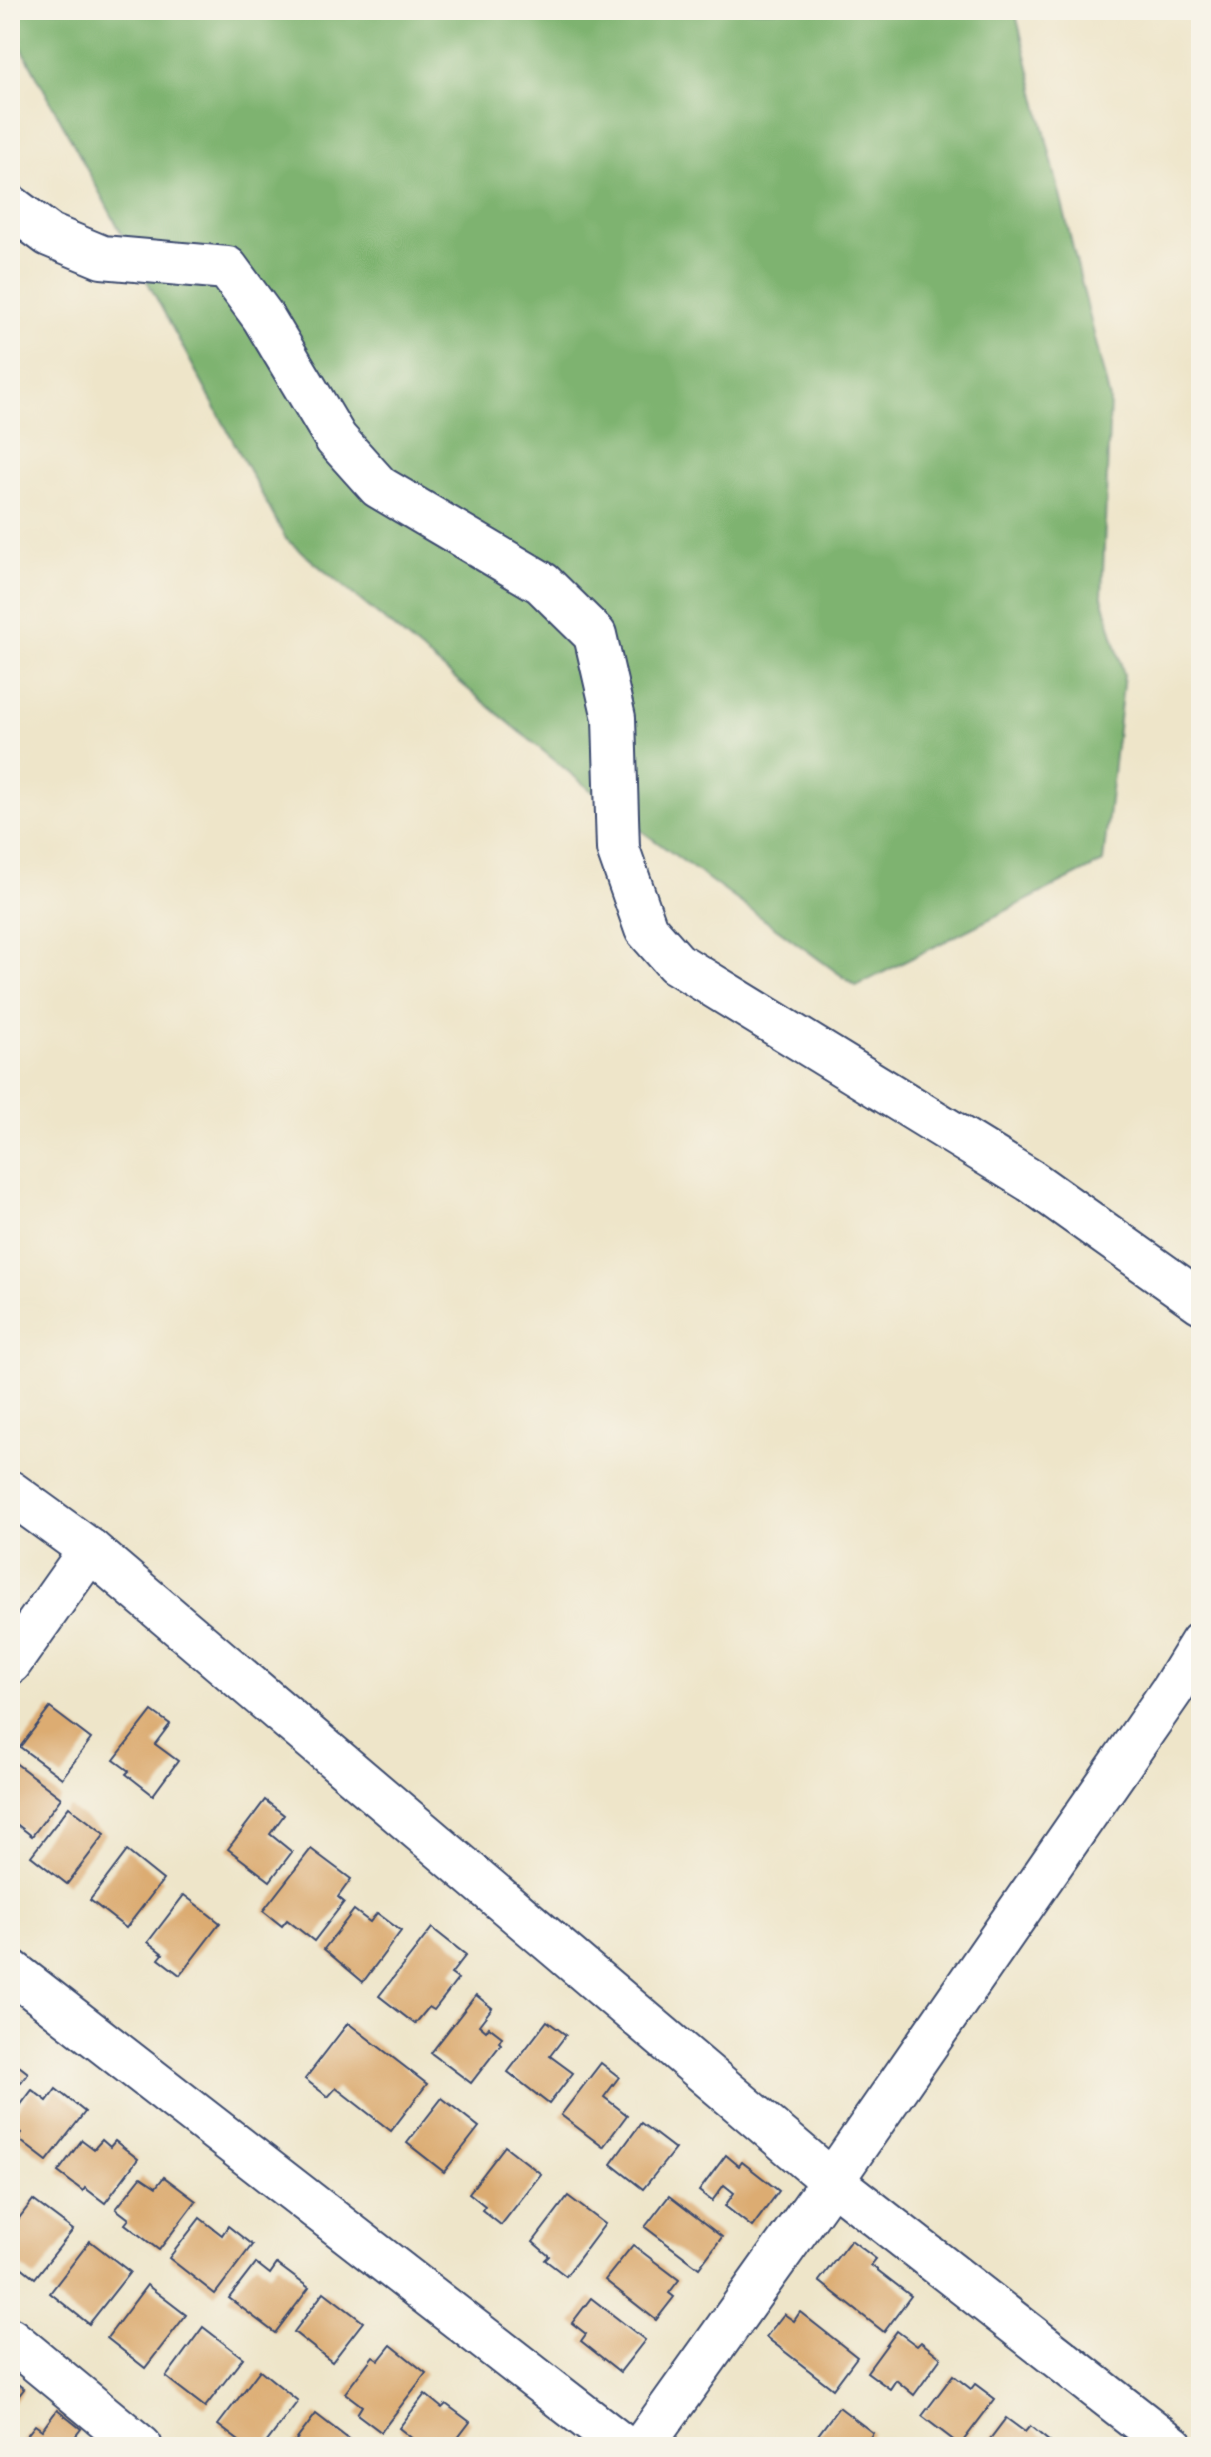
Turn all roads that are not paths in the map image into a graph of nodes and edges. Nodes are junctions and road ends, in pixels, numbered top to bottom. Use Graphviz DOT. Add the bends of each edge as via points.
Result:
graph roads {
  1 [pos="10,206"];
  2 [pos="1201,1302"];
  3 [pos="10,1492"];
  4 [pos="90,1550"];
  5 [pos="1201,1643"];
  6 [pos="10,1663"];
  7 [pos="10,1970"];
  8 [pos="832,2181"];
  9 [pos="10,2339"];
  10 [pos="141,2447"];
  11 [pos="624,2447"];
  12 [pos="642,2447"];
  13 [pos="1173,2447"];
  1 -- 2 [label="street" via="49,235 102,257 227,268 263,317 336,439 379,487 542,583 595,635 614,718 618,849 646,929 676,963 1031,1181"];
  3 -- 4 [label="street"];
  4 -- 6 [label="street"];
  4 -- 8 [label="street"];
  5 -- 8 [label="street"];
  7 -- 11 [label="street"];
  8 -- 12 [label="street"];
  8 -- 13 [label="street"];
  9 -- 10 [label="street"];
}
